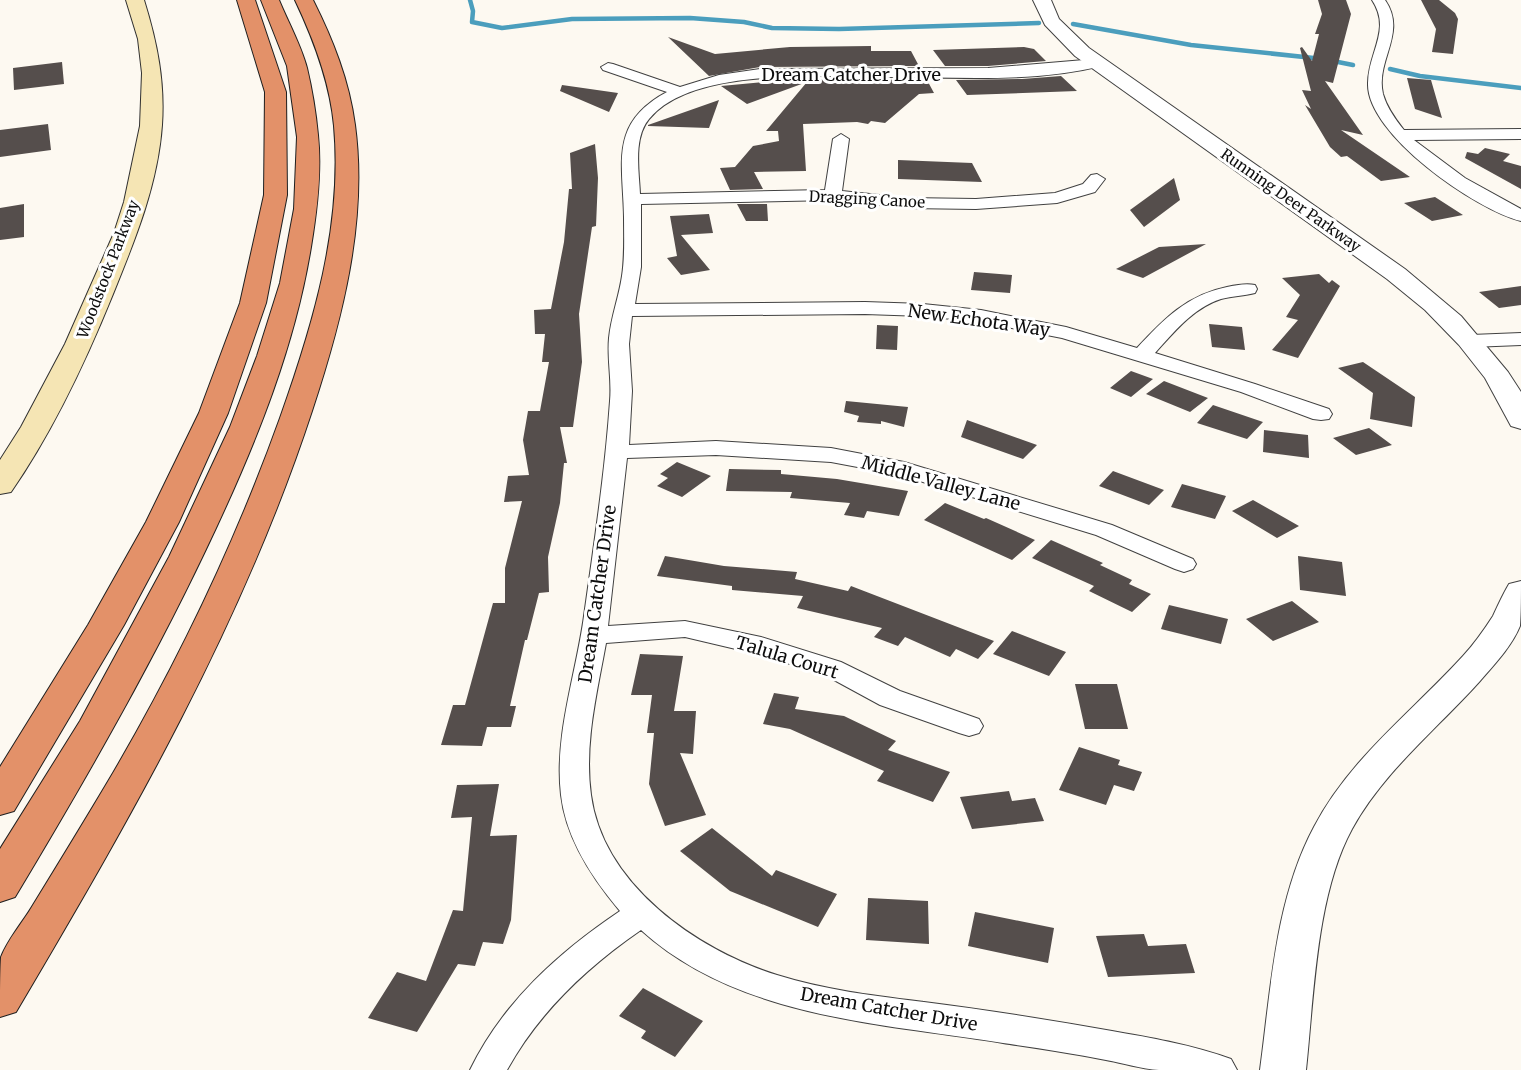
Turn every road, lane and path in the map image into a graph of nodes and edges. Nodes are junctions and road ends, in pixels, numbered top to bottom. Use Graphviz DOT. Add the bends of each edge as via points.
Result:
graph roads {
  1 [pos="135,0"];
  2 [pos="246,0"];
  3 [pos="270,0"];
  4 [pos="304,0"];
  5 [pos="1042,0"];
  6 [pos="1378,0"];
  7 [pos="1096,63"];
  8 [pos="608,67"];
  9 [pos="681,92"];
  10 [pos="1521,134"];
  11 [pos="1402,135"];
  12 [pos="841,139"];
  13 [pos="1097,179"];
  14 [pos="833,195"];
  15 [pos="632,199"];
  16 [pos="1521,216"];
  17 [pos="1248,289"];
  18 [pos="625,310"];
  19 [pos="1521,339"];
  20 [pos="1471,341"];
  21 [pos="1140,357"];
  22 [pos="1321,414"];
  23 [pos="1521,420"];
  24 [pos="615,452"];
  25 [pos="0,485"];
  26 [pos="1184,564"];
  27 [pos="1521,591"];
  28 [pos="595,634"];
  29 [pos="969,726"];
  30 [pos="0,800"];
  31 [pos="0,885"];
  32 [pos="641,913"];
  33 [pos="0,998"];
  34 [pos="488,1070"];
  35 [pos="1219,1070"];
  36 [pos="1283,1070"];
  1 -- 25 [label="main road, Woodstock Parkway" via="152,73 151,126 136,202 79,344 36,427"];
  2 -- 30 [label="highway" via="272,67 280,147 266,255 239,349 212,416 163,517 90,651"];
  3 -- 31 [label="highway" via="288,38 304,99 308,136 303,222 279,332 256,400 212,503 150,631 76,764"];
  4 -- 33 [label="highway" via="334,72 346,145 340,254 326,324 288,444 228,589 97,841"];
  5 -- 7 [label="street, Running Deer Parkway" via="1056,28"];
  6 -- 11 [label="street" via="1387,11 1388,24 1376,65 1376,96"];
  7 -- 9 [label="street, Dream Catcher Drive" via="1001,73 773,72"];
  7 -- 20 [label="street, Running Deer Parkway" via="1396,274"];
  8 -- 9 [label="street"];
  9 -- 15 [label="street, Dream Catcher Drive" via="646,112 634,130"];
  10 -- 11 [label="street"];
  11 -- 16 [label="street" via="1456,180"];
  12 -- 14 [label="street"];
  13 -- 14 [label="street, Dragging Canoe" via="1089,188 1058,198 976,204 907,203"];
  14 -- 15 [label="street, Dragging Canoe"];
  15 -- 18 [label="street, Dream Catcher Drive" via="632,270"];
  17 -- 21 [label="street" via="1202,300 1181,315"];
  18 -- 21 [label="street, New Echota Way" via="923,310 1038,326"];
  18 -- 24 [label="street, Dream Catcher Drive" via="619,336 621,397"];
  19 -- 20 [label="street"];
  20 -- 23 [label="street, Running Deer Parkway" via="1499,379"];
  21 -- 22 [label="street, New Echota Way"];
  24 -- 26 [label="street, Middle Valley Lane" via="716,448 819,454 904,469 1104,530"];
  24 -- 28 [label="street, Dream Catcher Drive"];
  27 -- 36 [label="street" via="1500,631 1378,766 1332,830 1305,918"];
  28 -- 29 [label="street, Talula Court" via="685,629 761,646 832,668 890,698"];
  28 -- 32 [label="street, Dream Catcher Drive" via="573,750 577,804 595,853"];
  32 -- 34 [label="street" via="587,950 542,992 523,1014"];
  32 -- 35 [label="street, Dream Catcher Drive" via="699,954 775,989 862,1009 1107,1044"];
}
